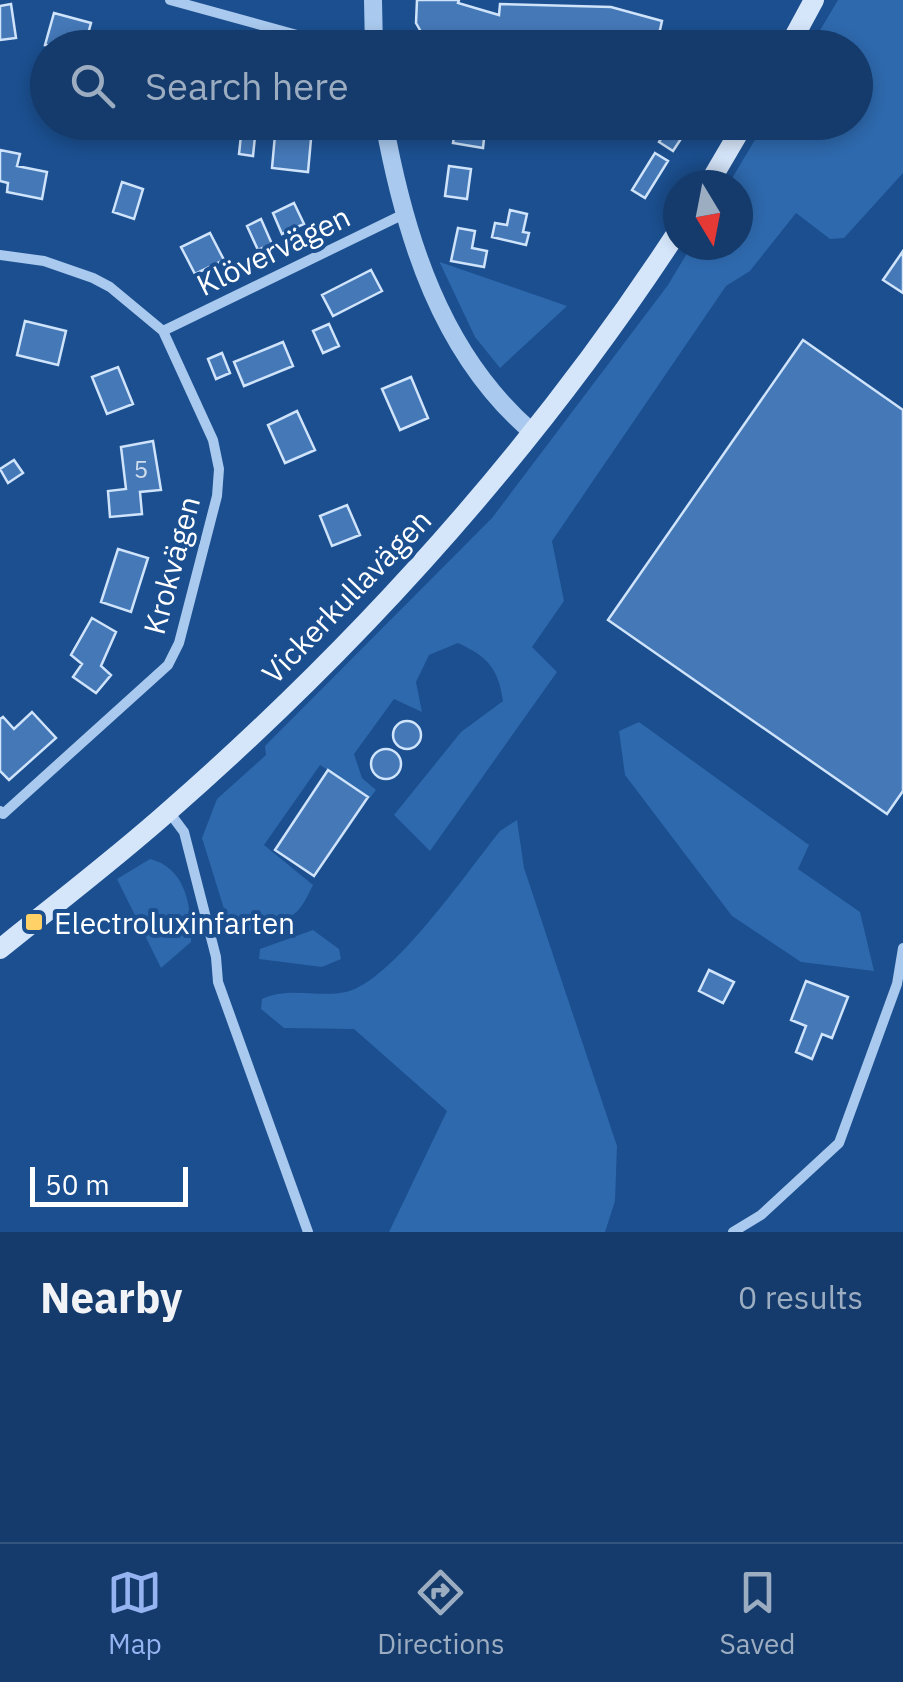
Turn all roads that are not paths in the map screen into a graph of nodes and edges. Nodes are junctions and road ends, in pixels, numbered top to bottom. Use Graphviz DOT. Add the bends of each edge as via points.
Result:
graph roads {
  1 [pos="170,0"];
  2 [pos="373,0"];
  3 [pos="814,0"];
  4 [pos="279,30"];
  5 [pos="373,30"];
  6 [pos="798,30"];
  7 [pos="388,140"];
  8 [pos="735,140"];
  9 [pos="717,170"];
  10 [pos="404,214"];
  11 [pos="663,251"];
  12 [pos="0,255"];
  13 [pos="164,331"];
  14 [pos="532,432"];
  15 [pos="169,812"];
  16 [pos="1,813"];
  17 [pos="903,948"];
  18 [pos="0,949"];
  19 [pos="308,1232"];
  20 [pos="733,1232"];
  1 -- 4 [label="street"];
  2 -- 5 [label="street"];
  3 -- 6 [label="main road"];
  7 -- 10 [label="street"];
  8 -- 9 [label="main road"];
  10 -- 13 [label="street, Klövervägen"];
  10 -- 14 [label="street" via="465,357"];
  11 -- 14 [label="main road, Vickerkullavägen"];
  12 -- 13 [label="street, Krokvägen" via="94,278"];
  13 -- 16 [label="street, Krokvägen" via="219,469 178,643 150,684"];
  14 -- 15 [label="main road, Vickerkullavägen" via="413,575"];
  15 -- 18 [label="main road, Vickerkullavägen"];
  15 -- 19 [label="street" via="184,832 218,982"];
  17 -- 20 [label="street" via="897,984 838,1143 761,1216"];
}
